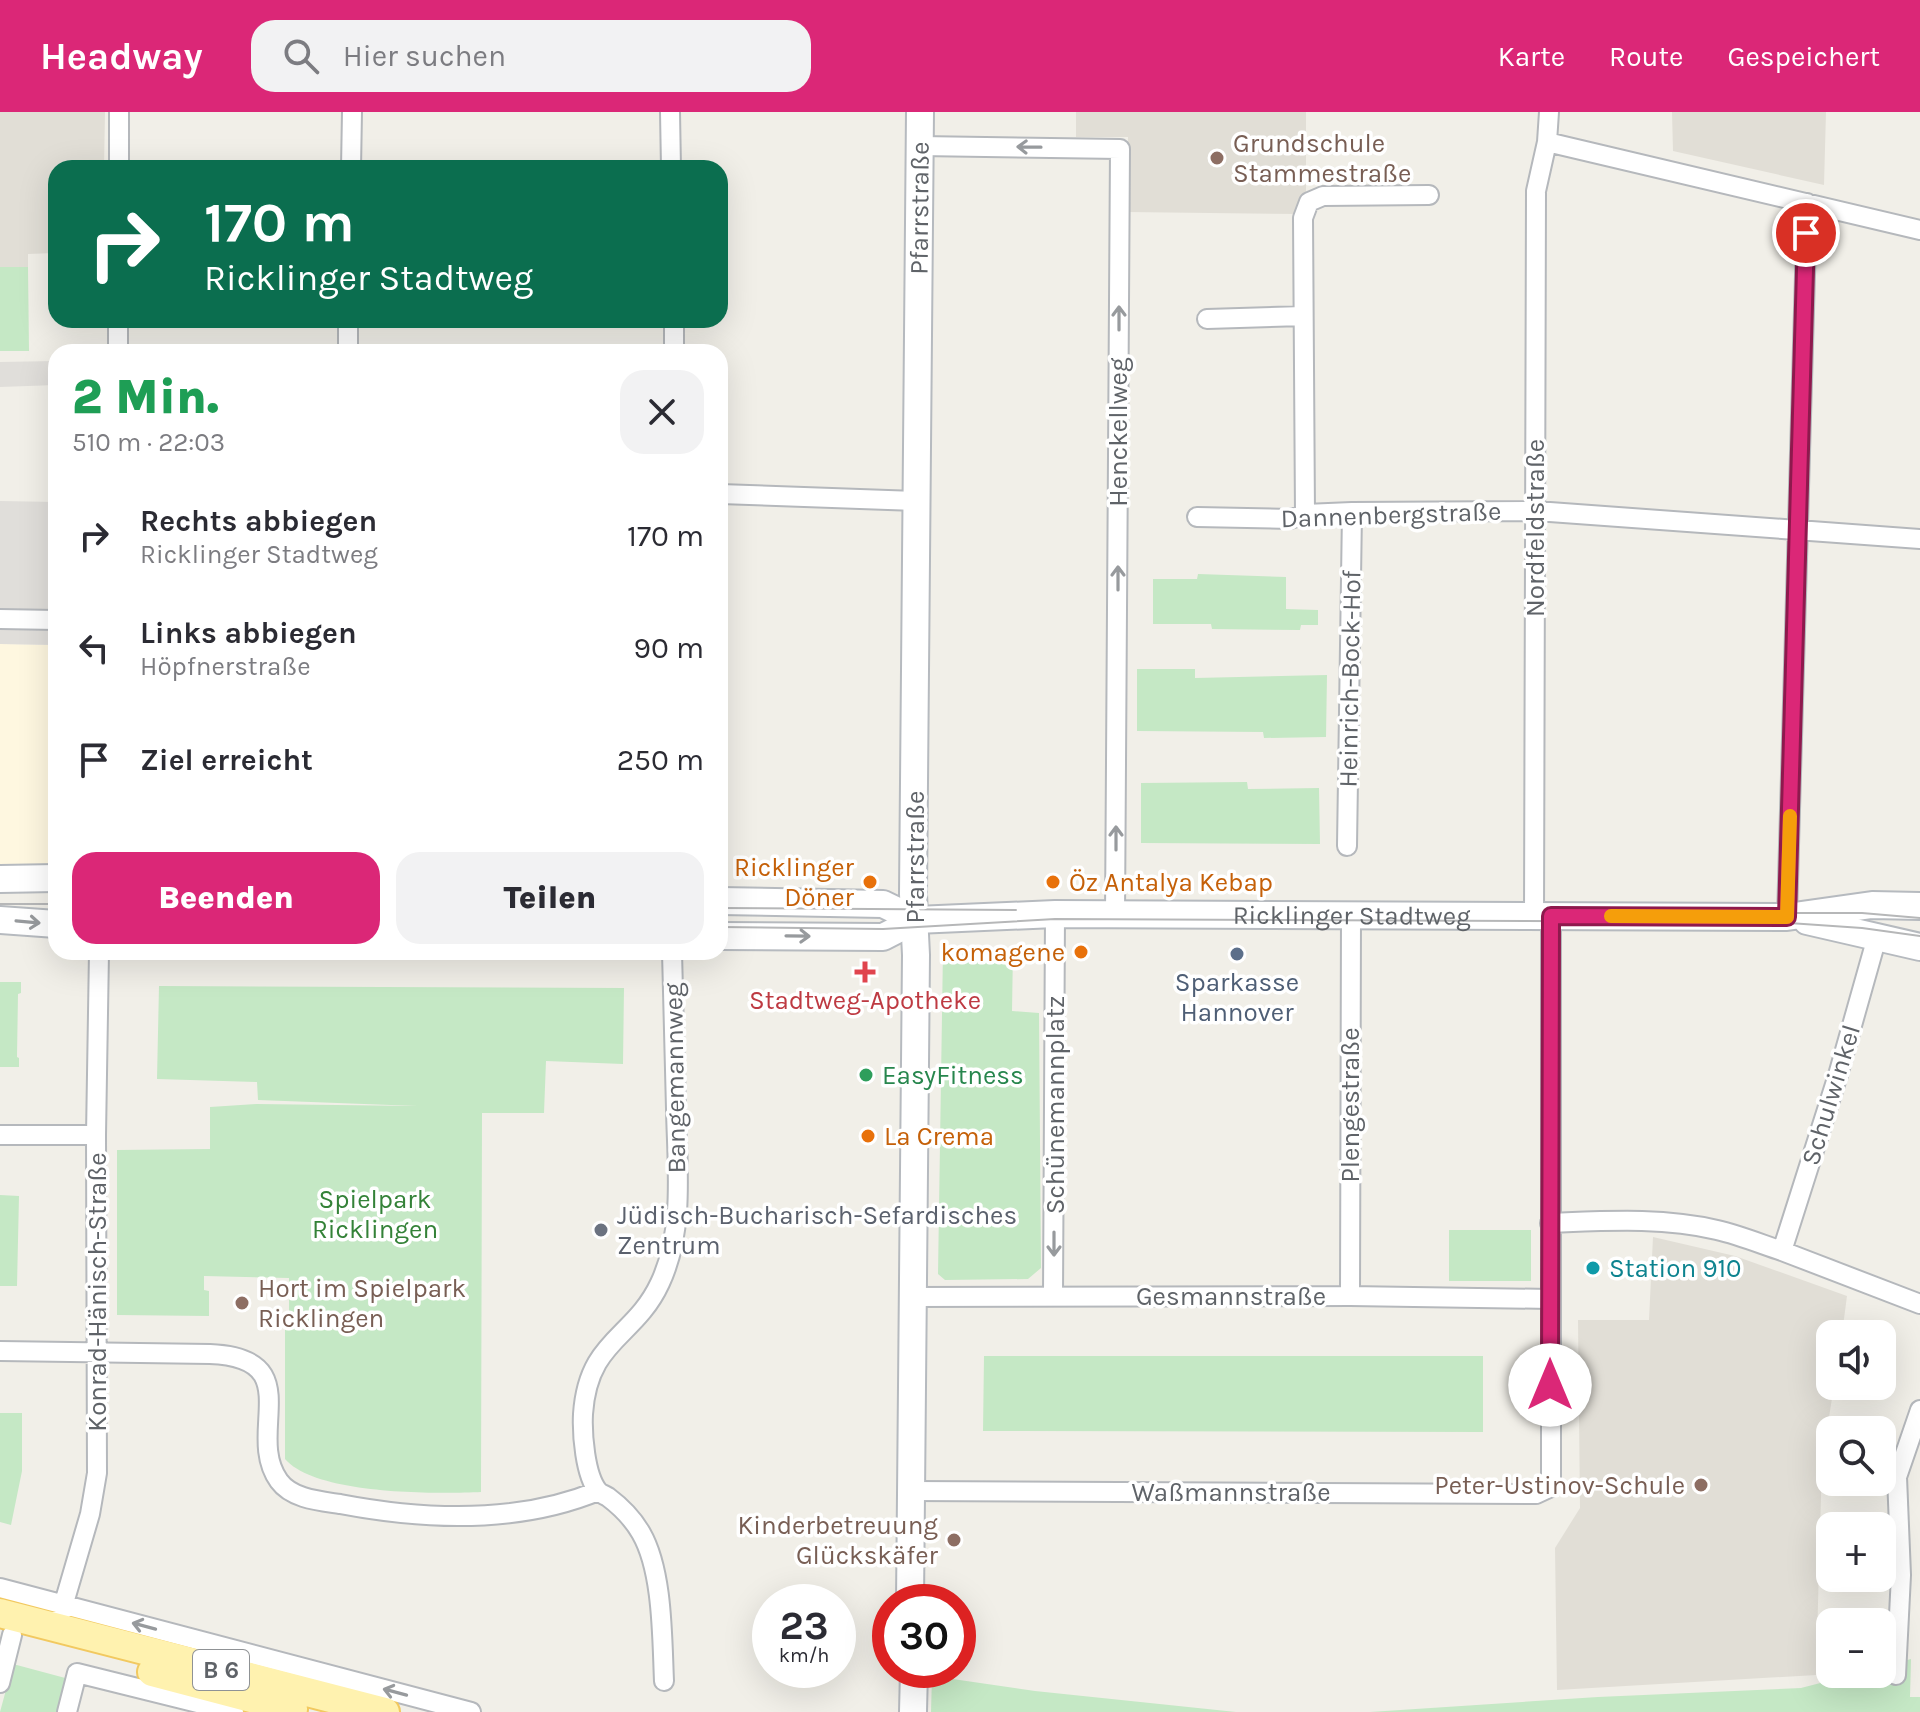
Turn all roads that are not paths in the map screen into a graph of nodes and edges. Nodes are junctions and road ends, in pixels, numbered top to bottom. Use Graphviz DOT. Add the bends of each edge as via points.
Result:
graph roads {
  1 [pos="119,112"];
  2 [pos="352,112"];
  3 [pos="670,112"];
  4 [pos="920,112"];
  5 [pos="1549,112"];
  6 [pos="1547,142"];
  7 [pos="920,146"];
  8 [pos="119,160"];
  9 [pos="351,160"];
  10 [pos="671,160"];
  11 [pos="1429,195"];
  12 [pos="1807,203"];
  13 [pos="1920,230"];
  14 [pos="1303,316"];
  15 [pos="1207,319"];
  16 [pos="728,494"];
  17 [pos="916,501"];
  18 [pos="1536,511"];
  19 [pos="1352,512"];
  20 [pos="1305,514"];
  21 [pos="1197,517"];
  22 [pos="1799,530"];
  23 [pos="1920,539"];
  24 [pos="0,619"];
  25 [pos="48,620"];
  26 [pos="1347,846"];
  27 [pos="48,878"];
  28 [pos="0,879"];
  29 [pos="728,901"];
  30 [pos="1920,906"];
  31 [pos="1055,914"];
  32 [pos="1351,915"];
  33 [pos="1115,916"];
  34 [pos="1542,916"];
  35 [pos="1787,917"];
  36 [pos="0,920"];
  37 [pos="916,920"];
  38 [pos="48,923"];
  39 [pos="728,936"];
  40 [pos="1877,937"];
  41 [pos="1920,947"];
  42 [pos="99,960"];
  43 [pos="672,960"];
  44 [pos="0,1135"];
  45 [pos="96,1135"];
  46 [pos="1550,1223"];
  47 [pos="1782,1251"];
  48 [pos="1053,1296"];
  49 [pos="1350,1296"];
  50 [pos="912,1297"];
  51 [pos="1550,1299"];
  52 [pos="1920,1304"];
  53 [pos="0,1351"];
  54 [pos="97,1351"];
  55 [pos="1920,1410"];
  56 [pos="1551,1487"];
  57 [pos="598,1491"];
  58 [pos="911,1491"];
  59 [pos="1911,1578"];
  60 [pos="910,1584"];
  61 [pos="0,1588"];
  62 [pos="60,1616"];
  63 [pos="4,1638"];
  64 [pos="1896,1675"];
  65 [pos="664,1681"];
  66 [pos="0,1683"];
  67 [pos="901,1688"];
  68 [pos="914,1688"];
  69 [pos="67,1712"];
  70 [pos="234,1712"];
  71 [pos="308,1712"];
  72 [pos="385,1712"];
  73 [pos="471,1712"];
  74 [pos="901,1712"];
  75 [pos="913,1712"];
  1 -- 8 [label="street"];
  2 -- 9 [label="street"];
  3 -- 10 [label="street"];
  4 -- 7 [label="street, Pfarrstraße"];
  5 -- 6 [label="street, Nordfeldstraße"];
  6 -- 12 [label="street"];
  6 -- 18 [label="street, Nordfeldstraße" via="1536,191"];
  7 -- 17 [label="street, Pfarrstraße"];
  33 -- 7 [label="street, Henckellweg, one-way" via="1120,149"];
  11 -- 14 [label="street" via="1323,196 1309,202 1303,218"];
  12 -- 13 [label="street"];
  12 -- 22 [label="street"];
  14 -- 15 [label="street"];
  14 -- 20 [label="street"];
  16 -- 17 [label="street"];
  17 -- 37 [label="street, Pfarrstraße"];
  18 -- 19 [label="street, Dannenbergstraße"];
  18 -- 22 [label="street, Dannenbergstraße"];
  18 -- 34 [label="street, Nordfeldstraße"];
  19 -- 20 [label="street, Dannenbergstraße"];
  19 -- 26 [label="street, Heinrich-Bock-Hof"];
  20 -- 21 [label="street, Dannenbergstraße" via="1290,519"];
  22 -- 23 [label="street, Dannenbergstraße"];
  22 -- 35 [label="street"];
  24 -- 25 [label="street"];
  27 -- 28 [label="street"];
  29 -- 37 [label="street, Ricklinger Stadtweg" via="883,904"];
  30 -- 35 [label="street, Ricklinger Stadtweg" via="1872,905"];
  31 -- 33 [label="street, Ricklinger Stadtweg"];
  31 -- 37 [label="street, Ricklinger Stadtweg"];
  31 -- 48 [label="street, Schünemannplatz, one-way"];
  32 -- 33 [label="street, Ricklinger Stadtweg"];
  32 -- 34 [label="street, Ricklinger Stadtweg"];
  32 -- 49 [label="street, Plengestraße"];
  34 -- 35 [label="street, Ricklinger Stadtweg"];
  34 -- 46 [label="street, Nordfeldstraße"];
  35 -- 40 [label="street, Ricklinger Stadtweg"];
  36 -- 38 [label="street, one-way"];
  39 -- 37 [label="street, Ricklinger Stadtweg, one-way" via="883,937"];
  37 -- 50 [label="street, Pfarrstraße"];
  40 -- 41 [label="street, Ricklinger Stadtweg"];
  40 -- 47 [label="street, Schulwinkel"];
  42 -- 45 [label="street, Konrad-Hänisch-Straße"];
  43 -- 57 [label="street, Bangemannweg" via="678,1186 673,1242 660,1283 641,1313 598,1358 586,1383 583,1440"];
  44 -- 45 [label="street"];
  45 -- 54 [label="street, Konrad-Hänisch-Straße"];
  46 -- 47 [label="street" via="1678,1224 1718,1230"];
  46 -- 51 [label="street, Nordfeldstraße"];
  47 -- 52 [label="street"];
  48 -- 49 [label="street, Gesmannstraße"];
  48 -- 50 [label="street, Gesmannstraße"];
  49 -- 51 [label="street, Gesmannstraße"];
  50 -- 58 [label="street, Pfarrstraße"];
  51 -- 56 [label="street, Nordfeldstraße"];
  53 -- 54 [label="street"];
  54 -- 57 [label="street" via="228,1354 254,1364 265,1378 269,1398 269,1463 290,1492 315,1500 454,1516 525,1510"];
  54 -- 62 [label="street, Konrad-Hänisch-Straße" via="97,1473"];
  55 -- 59 [label="street" via="1897,1477"];
  56 -- 58 [label="street, Waßmannstraße" via="1536,1494"];
  57 -- 65 [label="street" via="642,1533 657,1578"];
  58 -- 60 [label="street, Pfarrstraße"];
  59 -- 64 [label="street"];
  61 -- 62 [label="street"];
  62 -- 63 [label="main road, B 6"];
  62 -- 72 [label="main road, B 6"];
  73 -- 62 [label="street, one-way"];
  63 -- 66 [label="street"];
  63 -- 71 [label="main road, B 6"];
  67 -- 74 [label="street"];
  68 -- 75 [label="street"];
  69 -- 70 [label="street" via="77,1673"];
}
